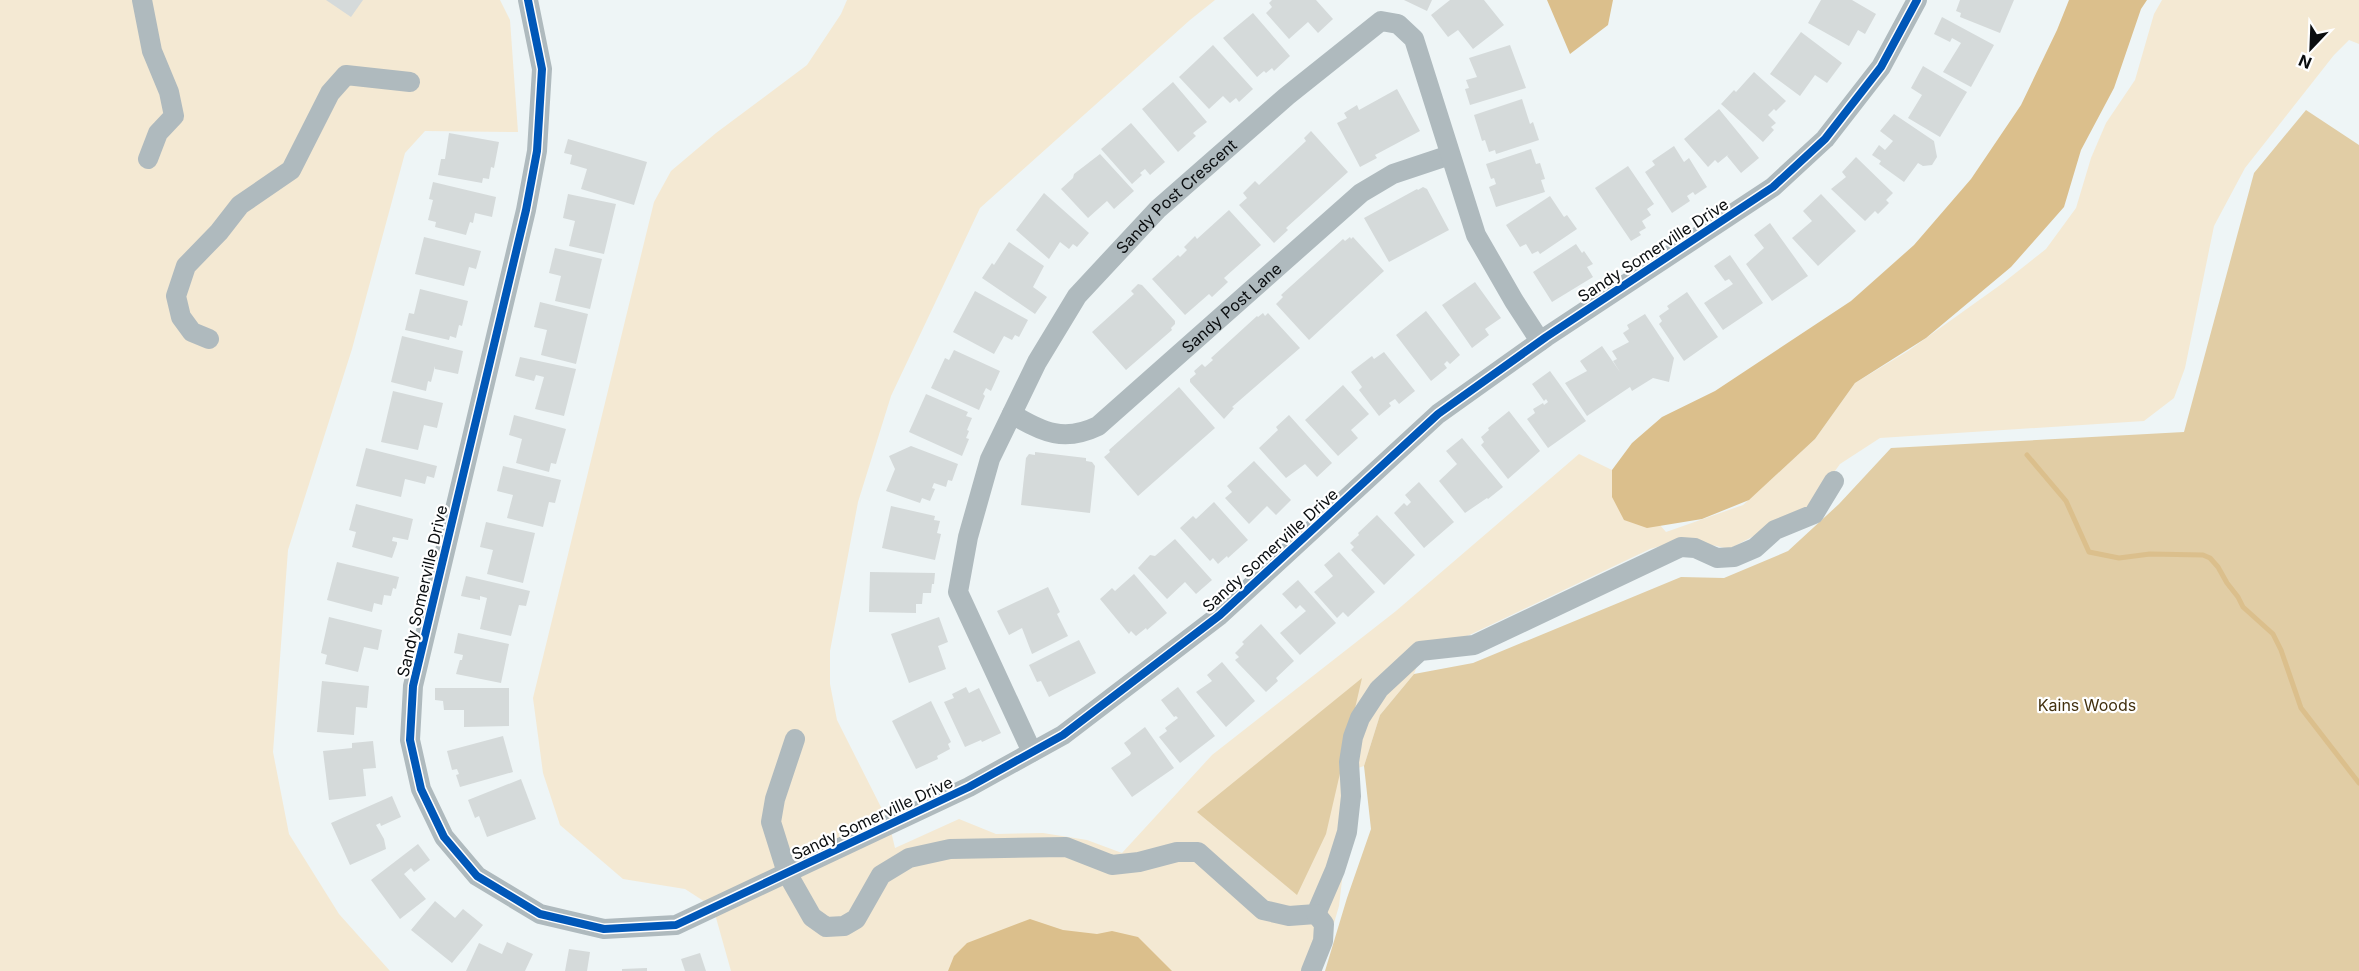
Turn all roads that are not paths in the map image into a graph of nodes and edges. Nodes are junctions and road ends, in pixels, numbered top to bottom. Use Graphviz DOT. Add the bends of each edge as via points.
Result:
graph roads {
  1 [pos="142,0"];
  2 [pos="528,0"];
  3 [pos="1917,0"];
  4 [pos="410,82"];
  5 [pos="1450,155"];
  6 [pos="148,159"];
  7 [pos="209,339"];
  8 [pos="1540,341"];
  9 [pos="1012,414"];
  10 [pos="1834,482"];
  11 [pos="795,739"];
  12 [pos="1032,752"];
  13 [pos="787,873"];
  14 [pos="1316,914"];
  15 [pos="1311,971"];
  1 -- 6 [label="street" via="152,51 174,116 158,133"];
  2 -- 13 [label="street, Sandy Somerville Drive" via="542,69 537,151 413,686 410,740 421,789 444,837 477,876 540,914 593,927 676,925"];
  3 -- 8 [label="street, Sandy Somerville Drive" via="1881,67 1825,139 1773,187"];
  4 -- 7 [label="street" via="346,75 330,93 291,170 240,205 186,266 176,296 181,317 192,332"];
  5 -- 8 [label="street, Sandy Post Crescent" via="1476,235"];
  5 -- 9 [label="street, Sandy Post Lane" via="1393,174 1361,193 1098,426 1075,435 1060,435"];
  5 -- 9 [label="street, Sandy Post Crescent" via="1414,39 1398,24 1381,21 1287,96 1158,209 1077,296 1037,362"];
  8 -- 12 [label="street, Sandy Somerville Drive" via="1438,414 1220,615 1063,735"];
  9 -- 12 [label="street, Sandy Post Crescent" via="990,459 968,537 958,592"];
  10 -- 14 [label="street" via="1814,514 1775,530 1755,548 1734,557 1717,558 1695,548 1681,547 1474,645 1420,651 1379,689 1360,718 1349,762 1347,832"];
  11 -- 13 [label="street" via="771,822"];
  12 -- 13 [label="street, Sandy Somerville Drive" via="969,787"];
  13 -- 14 [label="street" via="812,917 826,927 844,926 856,919 881,875 909,858 950,849 1066,847 1112,865 1177,852 1198,852 1263,910 1290,916"];
  14 -- 15 [label="street" via="1324,924 1323,941"];
}
